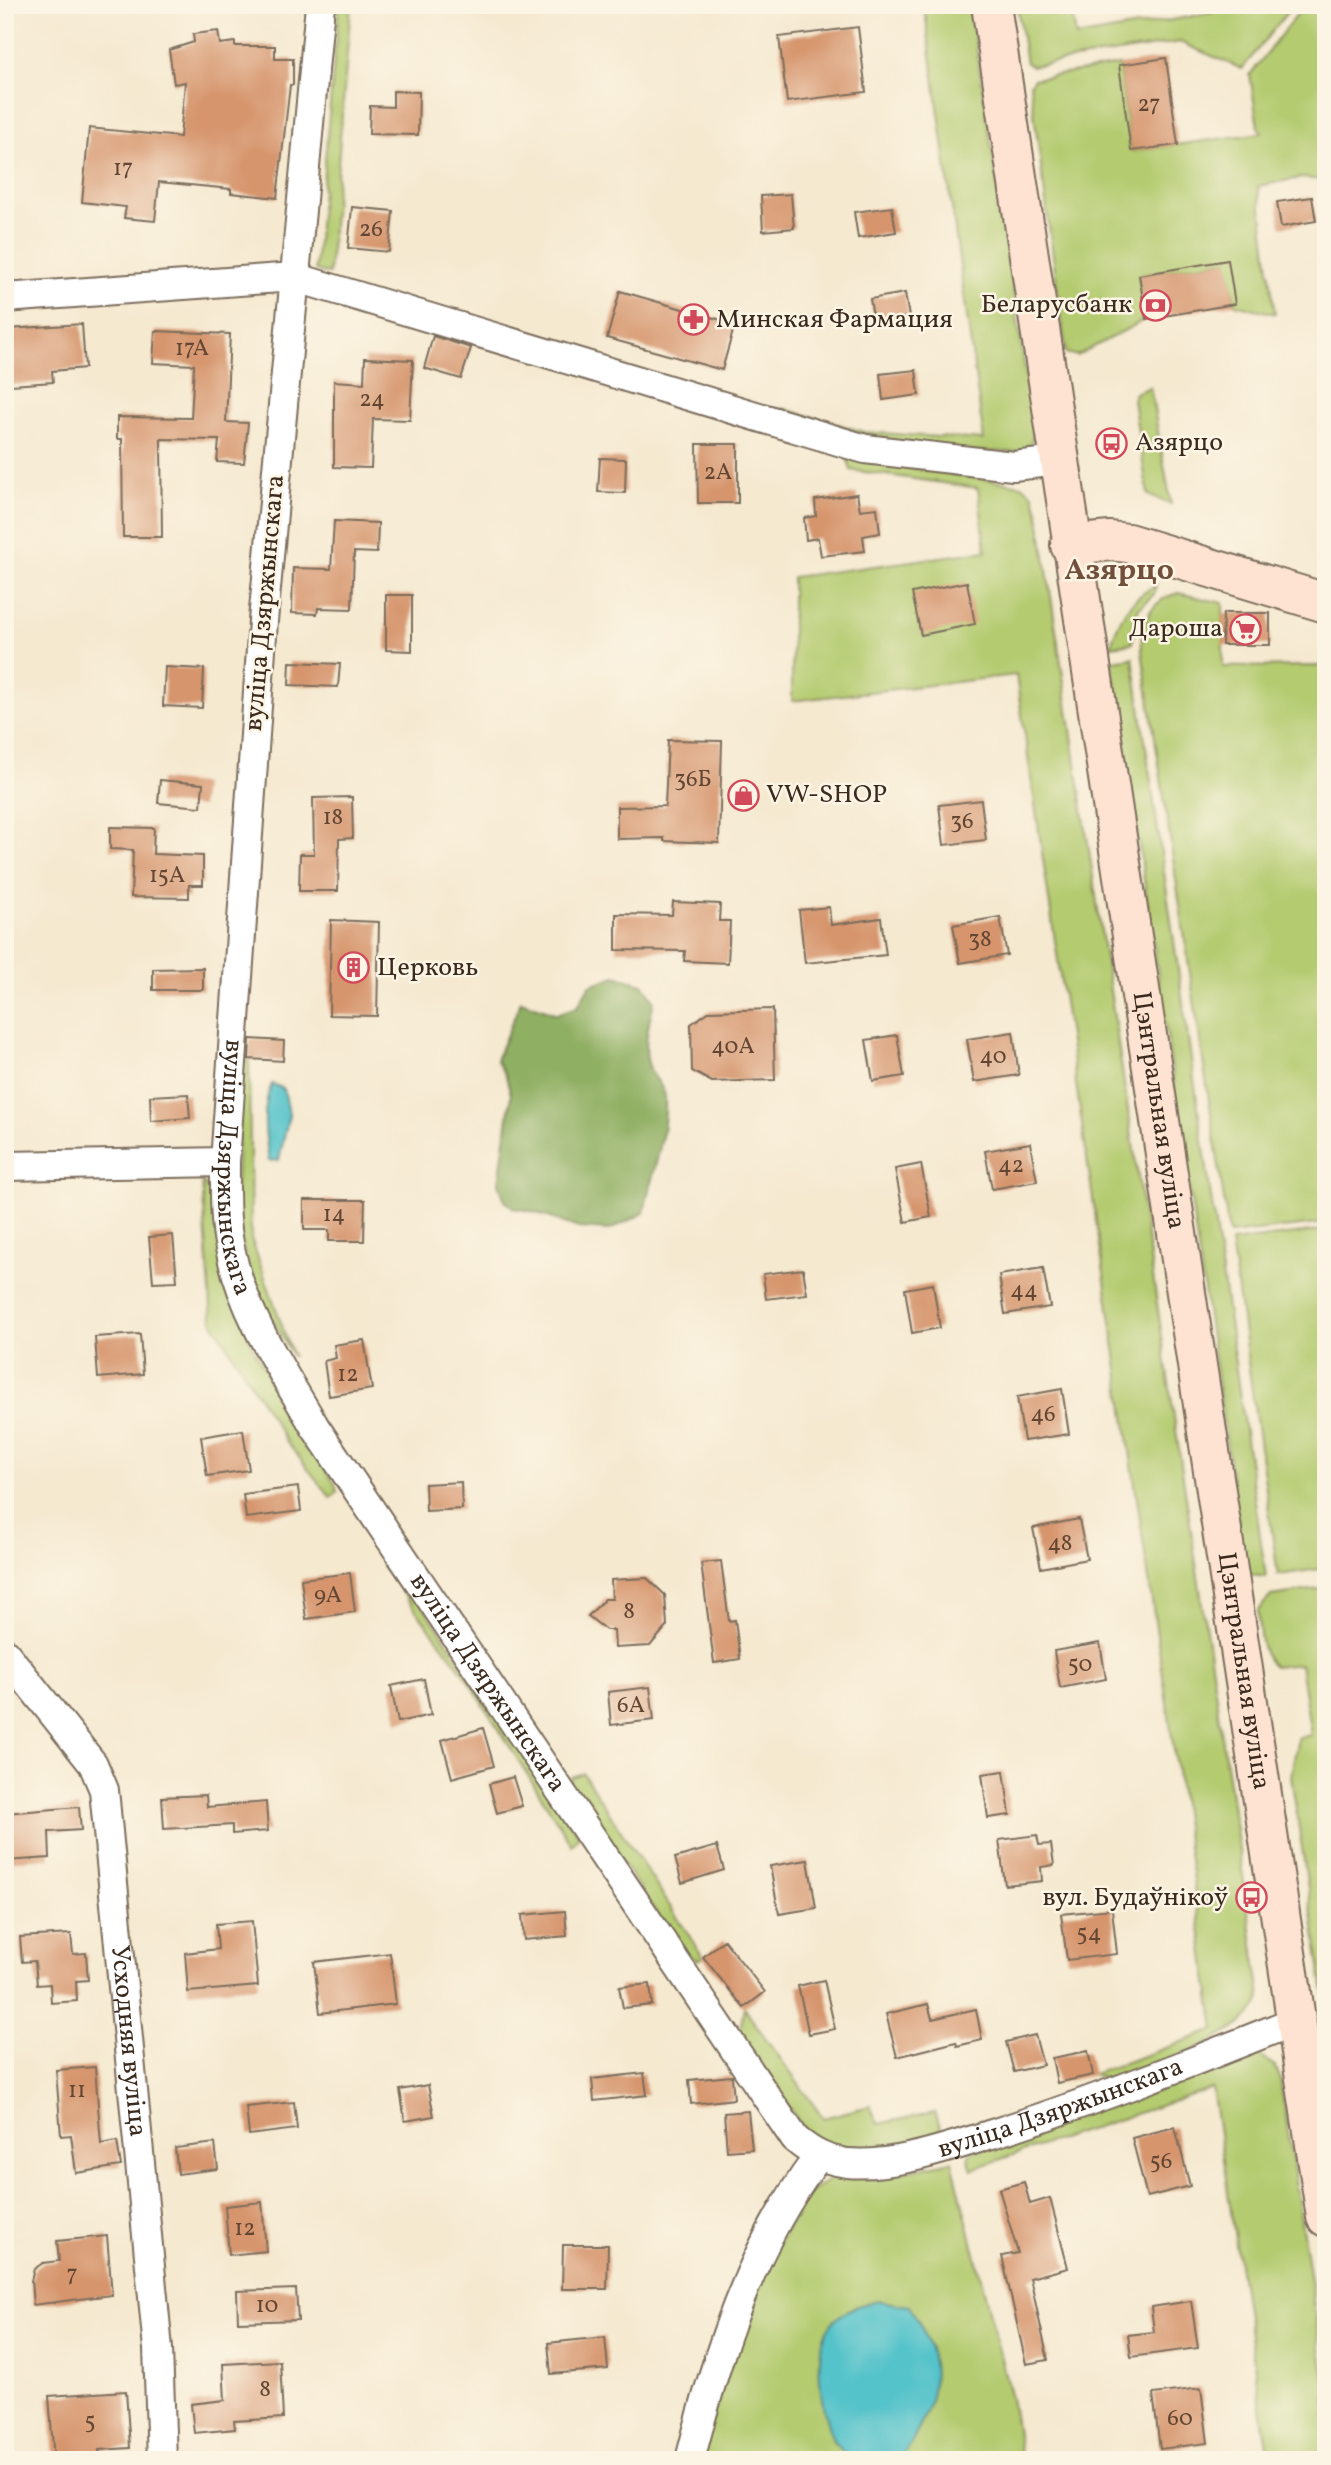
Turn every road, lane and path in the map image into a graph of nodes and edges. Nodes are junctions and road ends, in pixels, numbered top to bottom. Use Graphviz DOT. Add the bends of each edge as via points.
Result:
graph roads {
  1 [pos="320,5"];
  2 [pos="990,5"];
  3 [pos="294,277"];
  4 [pos="5,298"];
  5 [pos="1059,461"];
  6 [pos="1070,545"];
  7 [pos="1326,603"];
  8 [pos="225,1162"];
  9 [pos="5,1166"];
  10 [pos="5,1653"];
  11 [pos="1295,2021"];
  12 [pos="818,2157"];
  13 [pos="1326,2217"];
  14 [pos="162,2460"];
  15 [pos="690,2460"];
  1 -- 3 [label="street, вуліца Дзяржынскага"];
  2 -- 5 [label="main road, Цэнтральная вуліца"];
  3 -- 4 [label="street"];
  3 -- 5 [label="street" via="865,449 1013,466"];
  3 -- 8 [label="street, вуліца Дзяржынскага" via="263,621"];
  5 -- 6 [label="main road, Цэнтральная вуліца"];
  6 -- 7 [label="main road" via="1128,543"];
  6 -- 11 [label="main road, Цэнтральная вуліца"];
  8 -- 9 [label="street"];
  8 -- 12 [label="street, вуліца Дзяржынскага" via="225,1213 238,1281 251,1317 315,1427 795,2139"];
  10 -- 14 [label="street, Усходняя вуліца" via="93,1764 104,1790 158,2349"];
  11 -- 12 [label="street, вуліца Дзяржынскага" via="1082,2106 958,2145 882,2162 848,2163"];
  11 -- 13 [label="main road, Цэнтральная вуліца"];
  12 -- 15 [label="street" via="773,2223 747,2280 704,2403"];
}
